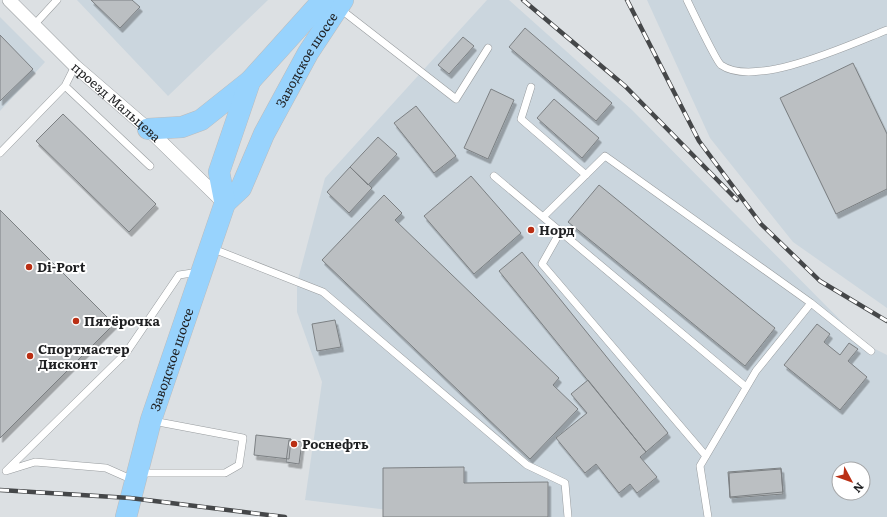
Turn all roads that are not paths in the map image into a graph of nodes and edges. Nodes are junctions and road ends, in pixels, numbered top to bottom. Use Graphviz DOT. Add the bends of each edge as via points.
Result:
graph roads {
  1 [pos="9,0"];
  2 [pos="57,0"];
  3 [pos="687,0"];
  4 [pos="335,3"];
  5 [pos="34,25"];
  6 [pos="887,30"];
  7 [pos="488,48"];
  8 [pos="75,66"];
  9 [pos="250,81"];
  10 [pos="65,86"];
  11 [pos="531,87"];
  12 [pos="148,129"];
  13 [pos="0,153"];
  14 [pos="150,166"];
  15 [pos="586,175"];
  16 [pos="494,176"];
  17 [pos="225,203"];
  18 [pos="543,217"];
  19 [pos="560,232"];
  20 [pos="211,248"];
  21 [pos="202,272"];
  22 [pos="811,303"];
  23 [pos="871,351"];
  24 [pos="746,387"];
  25 [pos="151,420"];
  26 [pos="706,456"];
  27 [pos="3,472"];
  28 [pos="137,477"];
  29 [pos="126,517"];
  30 [pos="568,517"];
  31 [pos="708,517"];
  1 -- 5 [label="street, проезд Мальцева"];
  2 -- 5 [label="lane"];
  3 -- 6 [label="lane" via="720,64 736,72 804,63"];
  4 -- 7 [label="lane" via="456,99"];
  4 -- 9 [label="main road, Заводское шоссе"];
  4 -- 17 [label="main road, Заводское шоссе" via="264,134 241,188"];
  5 -- 8 [label="street, проезд Мальцева"];
  8 -- 10 [label="lane"];
  8 -- 12 [label="street, проезд Мальцева"];
  9 -- 12 [label="main road" via="201,120 182,127"];
  9 -- 17 [label="main road, Заводское шоссе" via="219,172"];
  10 -- 13 [label="lane"];
  10 -- 14 [label="lane"];
  11 -- 15 [label="lane" via="521,119"];
  12 -- 17 [label="street, проезд Мальцева"];
  15 -- 18 [label="lane"];
  15 -- 22 [label="lane" via="605,156"];
  16 -- 18 [label="lane"];
  17 -- 20 [label="main road, Заводское шоссе"];
  18 -- 19 [label="lane"];
  19 -- 24 [label="lane"];
  19 -- 26 [label="lane" via="542,264"];
  20 -- 21 [label="main road, Заводское шоссе"];
  20 -- 30 [label="lane" via="323,292 527,465 565,483"];
  21 -- 25 [label="main road, Заводское шоссе"];
  21 -- 27 [label="lane" via="179,275 126,353"];
  22 -- 23 [label="lane"];
  22 -- 24 [label="lane"];
  24 -- 26 [label="lane"];
  25 -- 28 [label="main road, Заводское шоссе"];
  25 -- 28 [label="lane" via="243,438 239,465 225,473"];
  26 -- 31 [label="lane" via="700,466"];
  27 -- 28 [label="lane" via="35,462 106,468"];
  28 -- 29 [label="main road, Заводское шоссе"];
}
